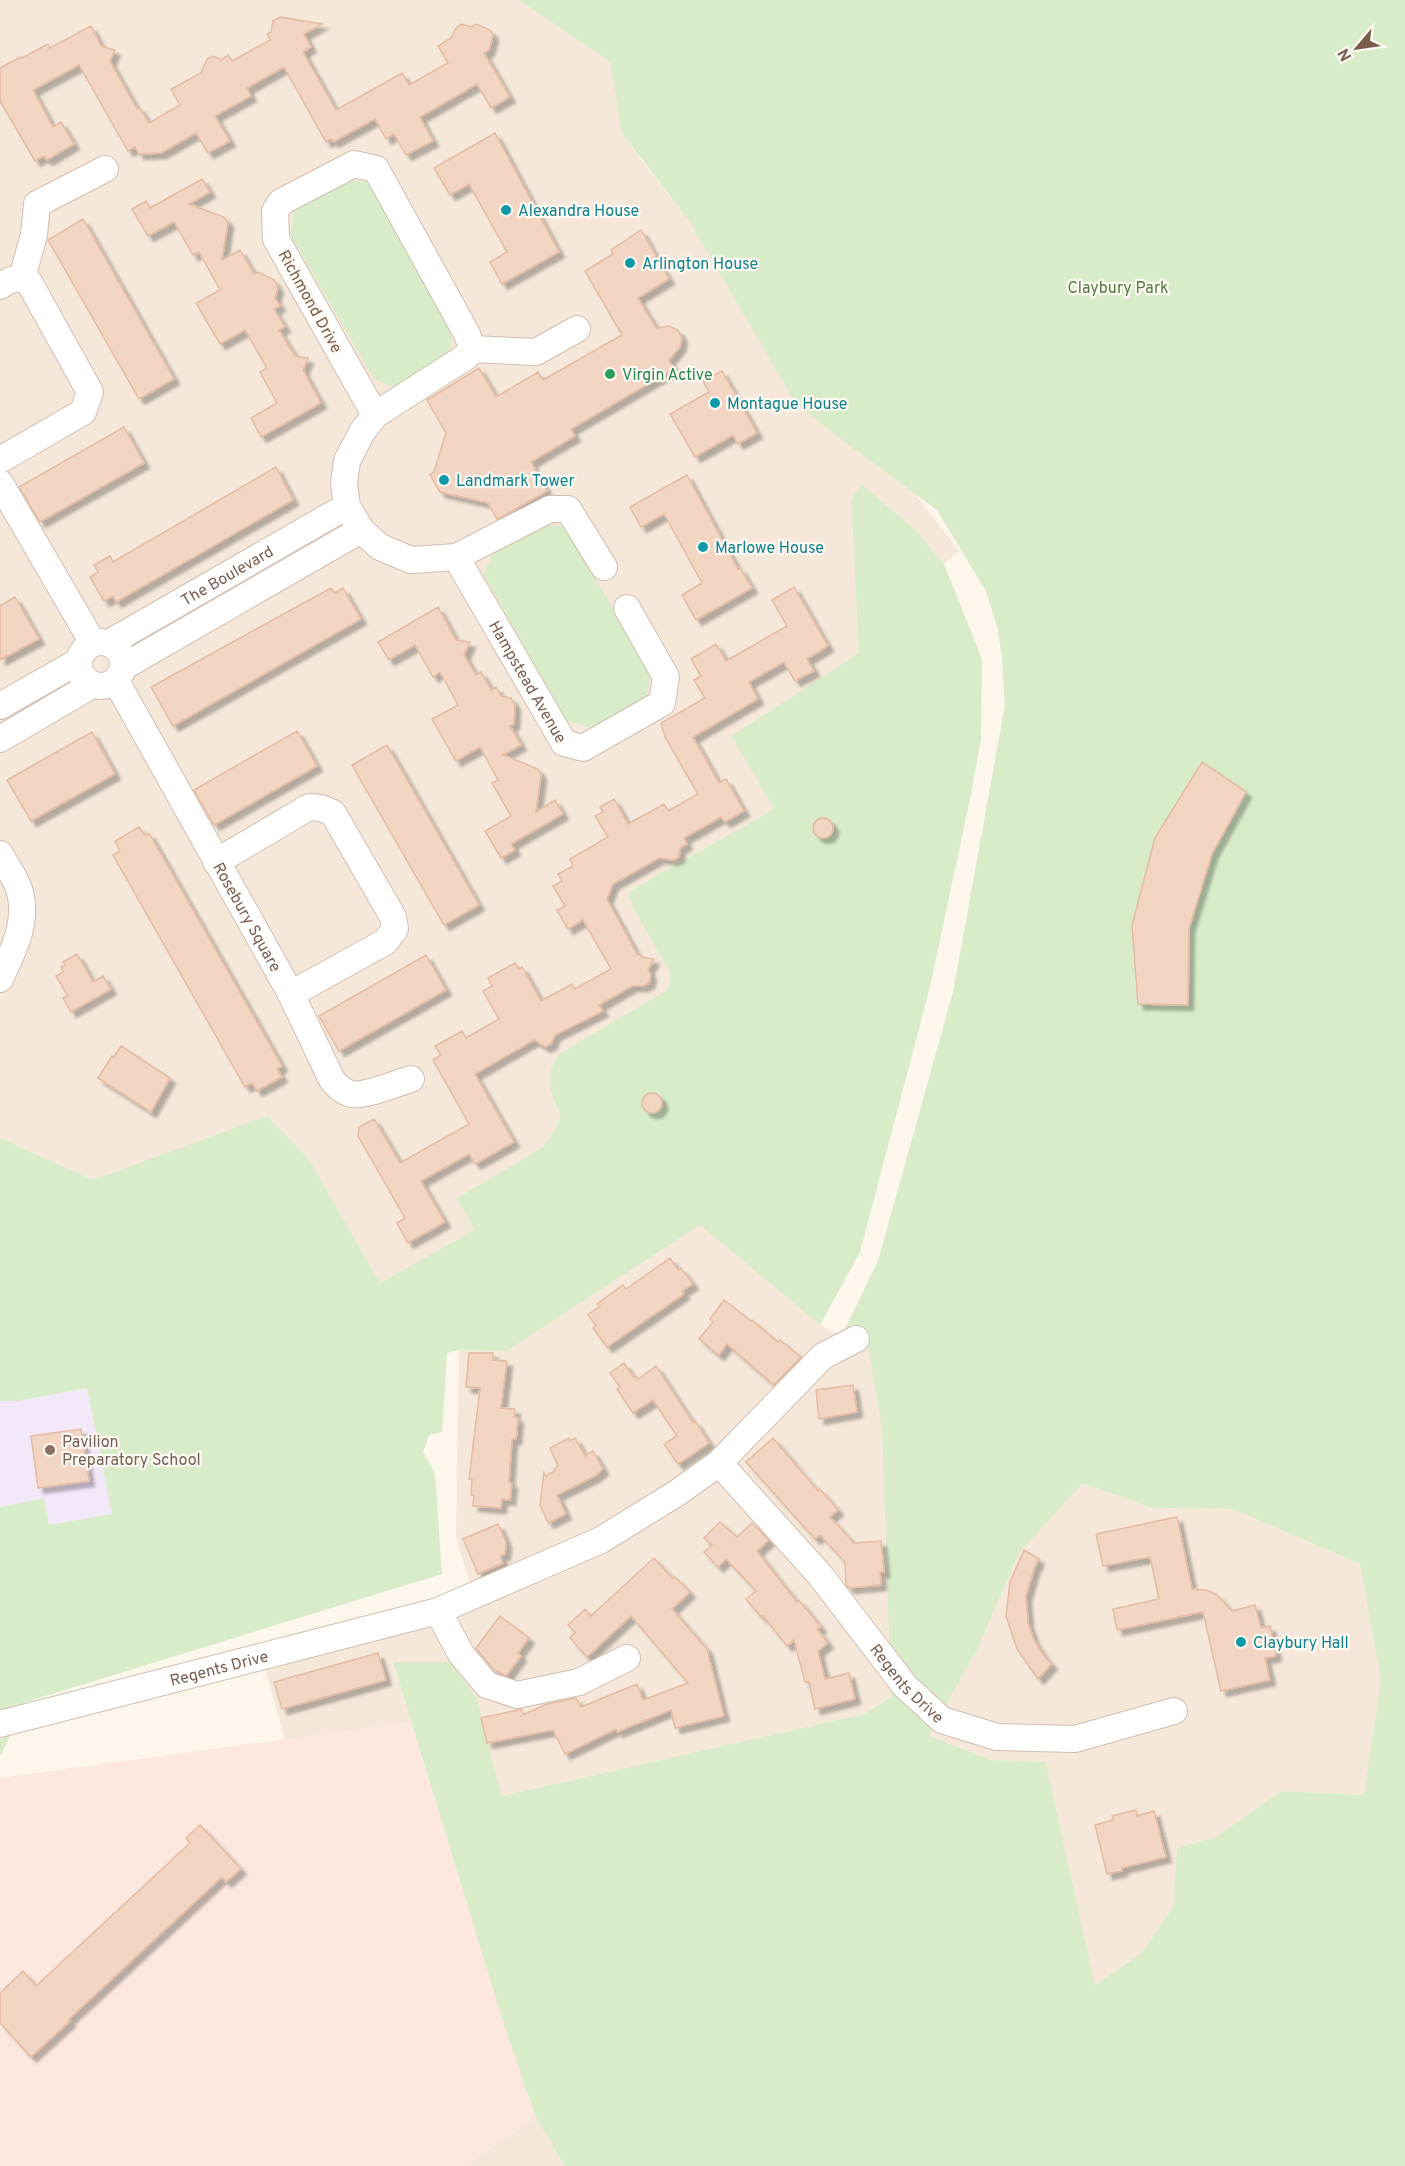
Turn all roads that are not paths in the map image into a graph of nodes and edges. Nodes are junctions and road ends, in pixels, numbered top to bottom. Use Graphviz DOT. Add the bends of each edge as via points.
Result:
graph roads {
  1 [pos="105,169"];
  2 [pos="11,282"];
  3 [pos="577,329"];
  4 [pos="472,349"];
  5 [pos="375,415"];
  6 [pos="0,460"];
  7 [pos="0,483"];
  8 [pos="347,506"];
  9 [pos="361,530"];
  10 [pos="456,557"];
  11 [pos="604,567"];
  12 [pos="627,608"];
  13 [pos="94,649"];
  14 [pos="110,678"];
  15 [pos="0,706"];
  16 [pos="0,738"];
  17 [pos="0,854"];
  18 [pos="216,862"];
  19 [pos="0,979"];
  20 [pos="291,994"];
  21 [pos="411,1078"];
  22 [pos="856,1339"];
  23 [pos="719,1463"];
  24 [pos="438,1611"];
  25 [pos="627,1658"];
  26 [pos="1174,1711"];
  27 [pos="0,1724"];
  1 -- 2 [label="street" via="37,204 34,234"];
  2 -- 6 [label="street" via="29,282 90,392 83,412"];
  3 -- 4 [label="street" via="536,352"];
  4 -- 5 [label="street"];
  4 -- 5 [label="street, Richmond Drive" via="376,169 354,164 280,202 275,211 276,239"];
  5 -- 8 [label="street" via="347,461"];
  7 -- 13 [label="street"];
  8 -- 9 [label="street"];
  8 -- 13 [label="street, The Boulevard"];
  9 -- 10 [label="street" via="380,547 411,560"];
  9 -- 14 [label="street, The Boulevard"];
  10 -- 11 [label="street" via="550,509 568,509"];
  10 -- 12 [label="street, Hampstead Avenue" via="564,742 580,748 662,703 666,677"];
  13 -- 14 [label="street" via="120,652"];
  13 -- 14 [label="street" via="80,673 83,678"];
  13 -- 15 [label="street, The Boulevard"];
  14 -- 16 [label="street, The Boulevard"];
  14 -- 18 [label="street, Rosebury Square"];
  17 -- 19 [label="street" via="20,891 22,913 20,931"];
  18 -- 20 [label="street, Rosebury Square"];
  18 -- 20 [label="street" via="309,807 321,808 333,813 393,917 395,929 385,942"];
  20 -- 21 [label="street, Rosebury Square" via="332,1080 341,1089 352,1095"];
  22 -- 23 [label="street, Regents Drive" via="823,1356"];
  23 -- 24 [label="street, Regents Drive" via="601,1540"];
  23 -- 26 [label="street, Regents Drive" via="820,1575 905,1686 942,1720 997,1737 1075,1739"];
  24 -- 25 [label="street" via="461,1654 487,1685 517,1695 579,1682"];
  24 -- 27 [label="street, Regents Drive"];
}
